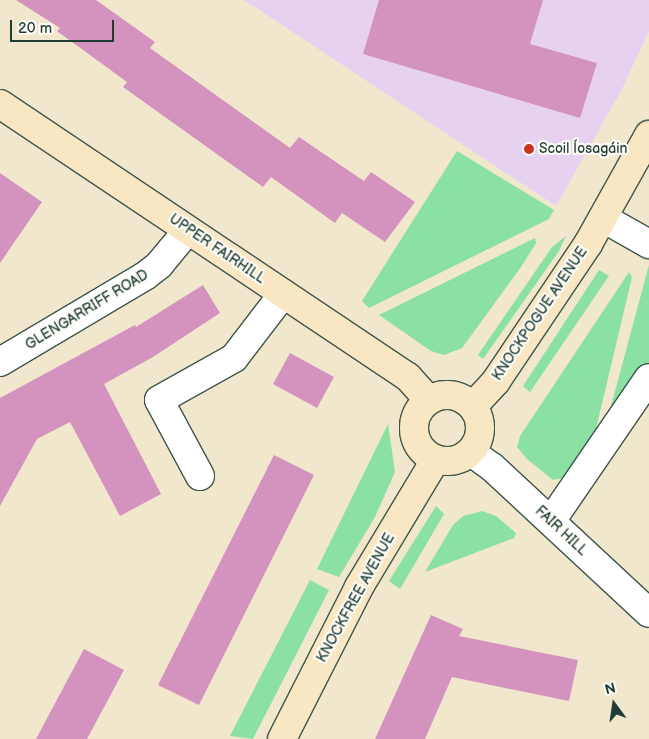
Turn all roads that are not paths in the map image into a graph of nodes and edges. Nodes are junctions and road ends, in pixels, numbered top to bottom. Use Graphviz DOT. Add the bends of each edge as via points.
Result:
graph roads {
  1 [pos="0,104"];
  2 [pos="649,135"];
  3 [pos="603,218"];
  4 [pos="188,230"];
  5 [pos="649,244"];
  6 [pos="283,294"];
  7 [pos="0,362"];
  8 [pos="649,378"];
  9 [pos="429,400"];
  10 [pos="473,406"];
  11 [pos="471,452"];
  12 [pos="436,460"];
  13 [pos="200,476"];
  14 [pos="551,521"];
  15 [pos="649,613"];
  16 [pos="282,739"];
  1 -- 4 [label="street, UPPER FAIRHILL"];
  2 -- 3 [label="street, KNOCKPOGUE AVENUE"];
  3 -- 5 [label="street"];
  3 -- 10 [label="street, KNOCKPOGUE AVENUE" via="496,381"];
  4 -- 6 [label="street, UPPER FAIRHILL"];
  4 -- 7 [label="street, GLENGARRIFF ROAD" via="159,265 145,276"];
  6 -- 9 [label="street, UPPER FAIRHILL" via="408,377"];
  6 -- 13 [label="street" via="234,358 159,400"];
  8 -- 14 [label="street"];
  9 -- 10 [label="street" via="438,395 457,395"];
  9 -- 12 [label="street" via="416,416 415,437 423,450"];
  10 -- 11 [label="street" via="481,424 477,444"];
  11 -- 12 [label="street" via="454,461"];
  11 -- 14 [label="street, FAIR HILL"];
  12 -- 16 [label="street, KNOCKFREE AVENUE" via="359,587"];
  14 -- 15 [label="street, FAIR HILL"];
}
